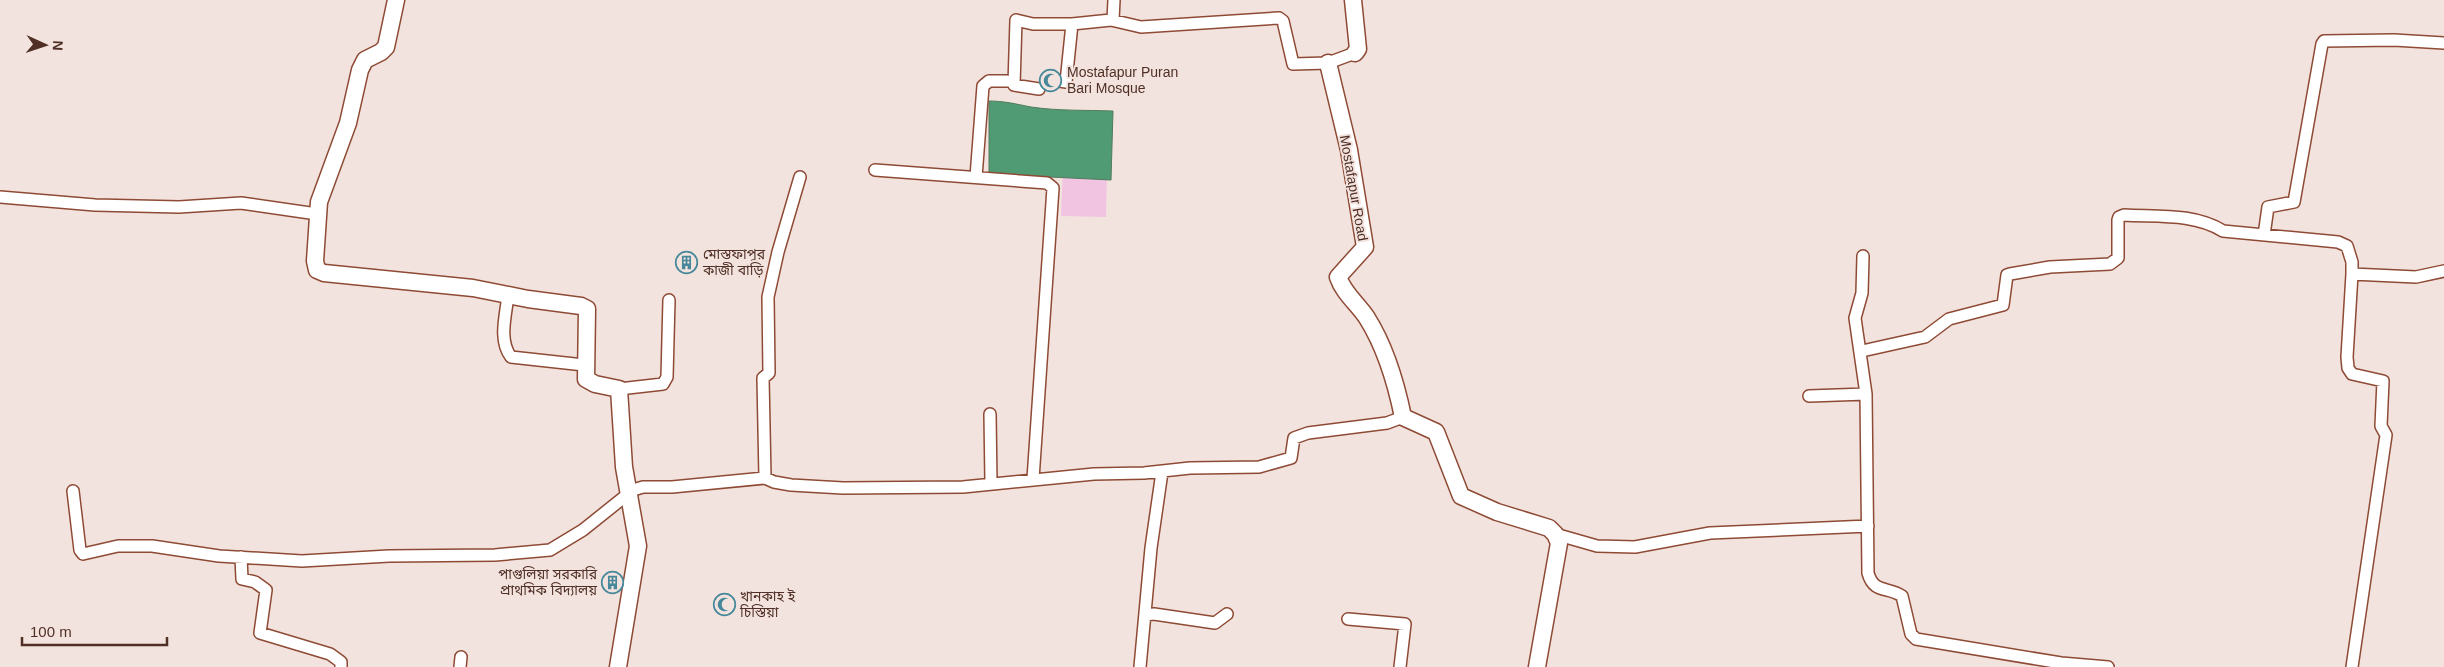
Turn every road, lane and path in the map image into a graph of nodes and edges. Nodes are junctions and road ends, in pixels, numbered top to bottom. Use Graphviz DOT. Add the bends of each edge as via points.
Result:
graph roads {
  1 [pos="396,0"];
  2 [pos="1114,0"];
  3 [pos="1353,0"];
  4 [pos="1113,20"];
  5 [pos="1072,24"];
  6 [pos="2444,43"];
  7 [pos="1355,53"];
  8 [pos="1328,63"];
  9 [pos="1053,80"];
  10 [pos="1007,81"];
  11 [pos="1039,89"];
  12 [pos="875,170"];
  13 [pos="976,177"];
  14 [pos="800,178"];
  15 [pos="0,197"];
  16 [pos="316,214"];
  17 [pos="2264,235"];
  18 [pos="1863,256"];
  19 [pos="2444,271"];
  20 [pos="2352,274"];
  21 [pos="508,295"];
  22 [pos="669,300"];
  23 [pos="1862,351"];
  24 [pos="584,365"];
  25 [pos="619,389"];
  26 [pos="1866,394"];
  27 [pos="1809,396"];
  28 [pos="990,414"];
  29 [pos="1403,417"];
  30 [pos="1162,472"];
  31 [pos="765,478"];
  32 [pos="1033,479"];
  33 [pos="991,483"];
  34 [pos="74,491"];
  35 [pos="629,493"];
  36 [pos="1868,526"];
  37 [pos="1555,534"];
  38 [pos="241,557"];
  39 [pos="1227,614"];
  40 [pos="1145,615"];
  41 [pos="1348,619"];
  42 [pos="341,667"];
  43 [pos="618,667"];
  44 [pos="1140,667"];
  45 [pos="1400,667"];
  46 [pos="1537,667"];
  47 [pos="2108,667"];
  48 [pos="2352,667"];
  1 -- 16 [label="street" via="386,47 365,60 360,70 348,123"];
  2 -- 4 [label="street"];
  3 -- 7 [label="street" via="1358,49"];
  4 -- 5 [label="street"];
  4 -- 8 [label="street" via="1142,26 1279,18 1283,21 1293,64"];
  5 -- 9 [label="street" via="1066,82"];
  5 -- 11 [label="street" via="1034,24 1016,20 1014,85"];
  6 -- 17 [label="street" via="2324,41 2294,202 2268,207"];
  7 -- 8 [label="street"];
  8 -- 29 [label="street, Mostafapur Road" via="1349,150 1365,247 1338,277 1343,291 1366,317 1379,340"];
  10 -- 13 [label="street" via="990,81 983,86"];
  12 -- 13 [label="street"];
  13 -- 32 [label="street" via="1046,182 1053,188"];
  14 -- 31 [label="street" via="768,297 769,373 763,378"];
  15 -- 16 [label="street" via="179,208 241,203"];
  16 -- 21 [label="street" via="314,261 317,270 324,274 473,288"];
  17 -- 20 [label="street" via="2338,242 2347,246"];
  17 -- 23 [label="street" via="2223,231 2208,222 2195,220 2124,215 2118,220 2118,258 2115,262 2050,267 2007,275 2003,305 1949,319 1925,337"];
  18 -- 23 [label="street" via="1862,293 1855,318"];
  19 -- 20 [label="street" via="2416,277"];
  20 -- 48 [label="street" via="2348,368 2352,374 2383,381 2380,421 2386,435"];
  21 -- 24 [label="street" via="581,306 587,310"];
  21 -- 24 [label="street" via="504,337 505,349 511,357"];
  22 -- 25 [label="street" via="667,377 663,384"];
  23 -- 26 [label="street"];
  24 -- 25 [label="street" via="586,379"];
  25 -- 35 [label="street"];
  26 -- 27 [label="street"];
  26 -- 36 [label="street"];
  28 -- 33 [label="street"];
  29 -- 30 [label="street" via="1387,423 1308,433 1294,438 1291,458 1259,467 1190,468"];
  29 -- 37 [label="street" via="1436,432 1461,496 1549,528"];
  30 -- 32 [label="street"];
  30 -- 40 [label="street"];
  31 -- 33 [label="street" via="791,485 865,489 962,487"];
  31 -- 35 [label="street" via="643,487"];
  32 -- 33 [label="street"];
  34 -- 38 [label="street" via="83,554 118,546 152,546"];
  35 -- 38 [label="street" via="583,530 550,550 496,555 302,561"];
  35 -- 43 [label="street" via="638,546"];
  36 -- 37 [label="street" via="1710,533 1635,547 1597,546"];
  36 -- 47 [label="street" via="1868,573 1871,582 1877,588 1902,596 1911,634 1916,639 2061,663"];
  37 -- 46 [label="street" via="1559,543"];
  38 -- 42 [label="street" via="242,579 255,582 266,590 260,633 330,654 341,662"];
  39 -- 40 [label="street" via="1215,623"];
  40 -- 44 [label="street"];
  41 -- 45 [label="street" via="1405,624"];
}
